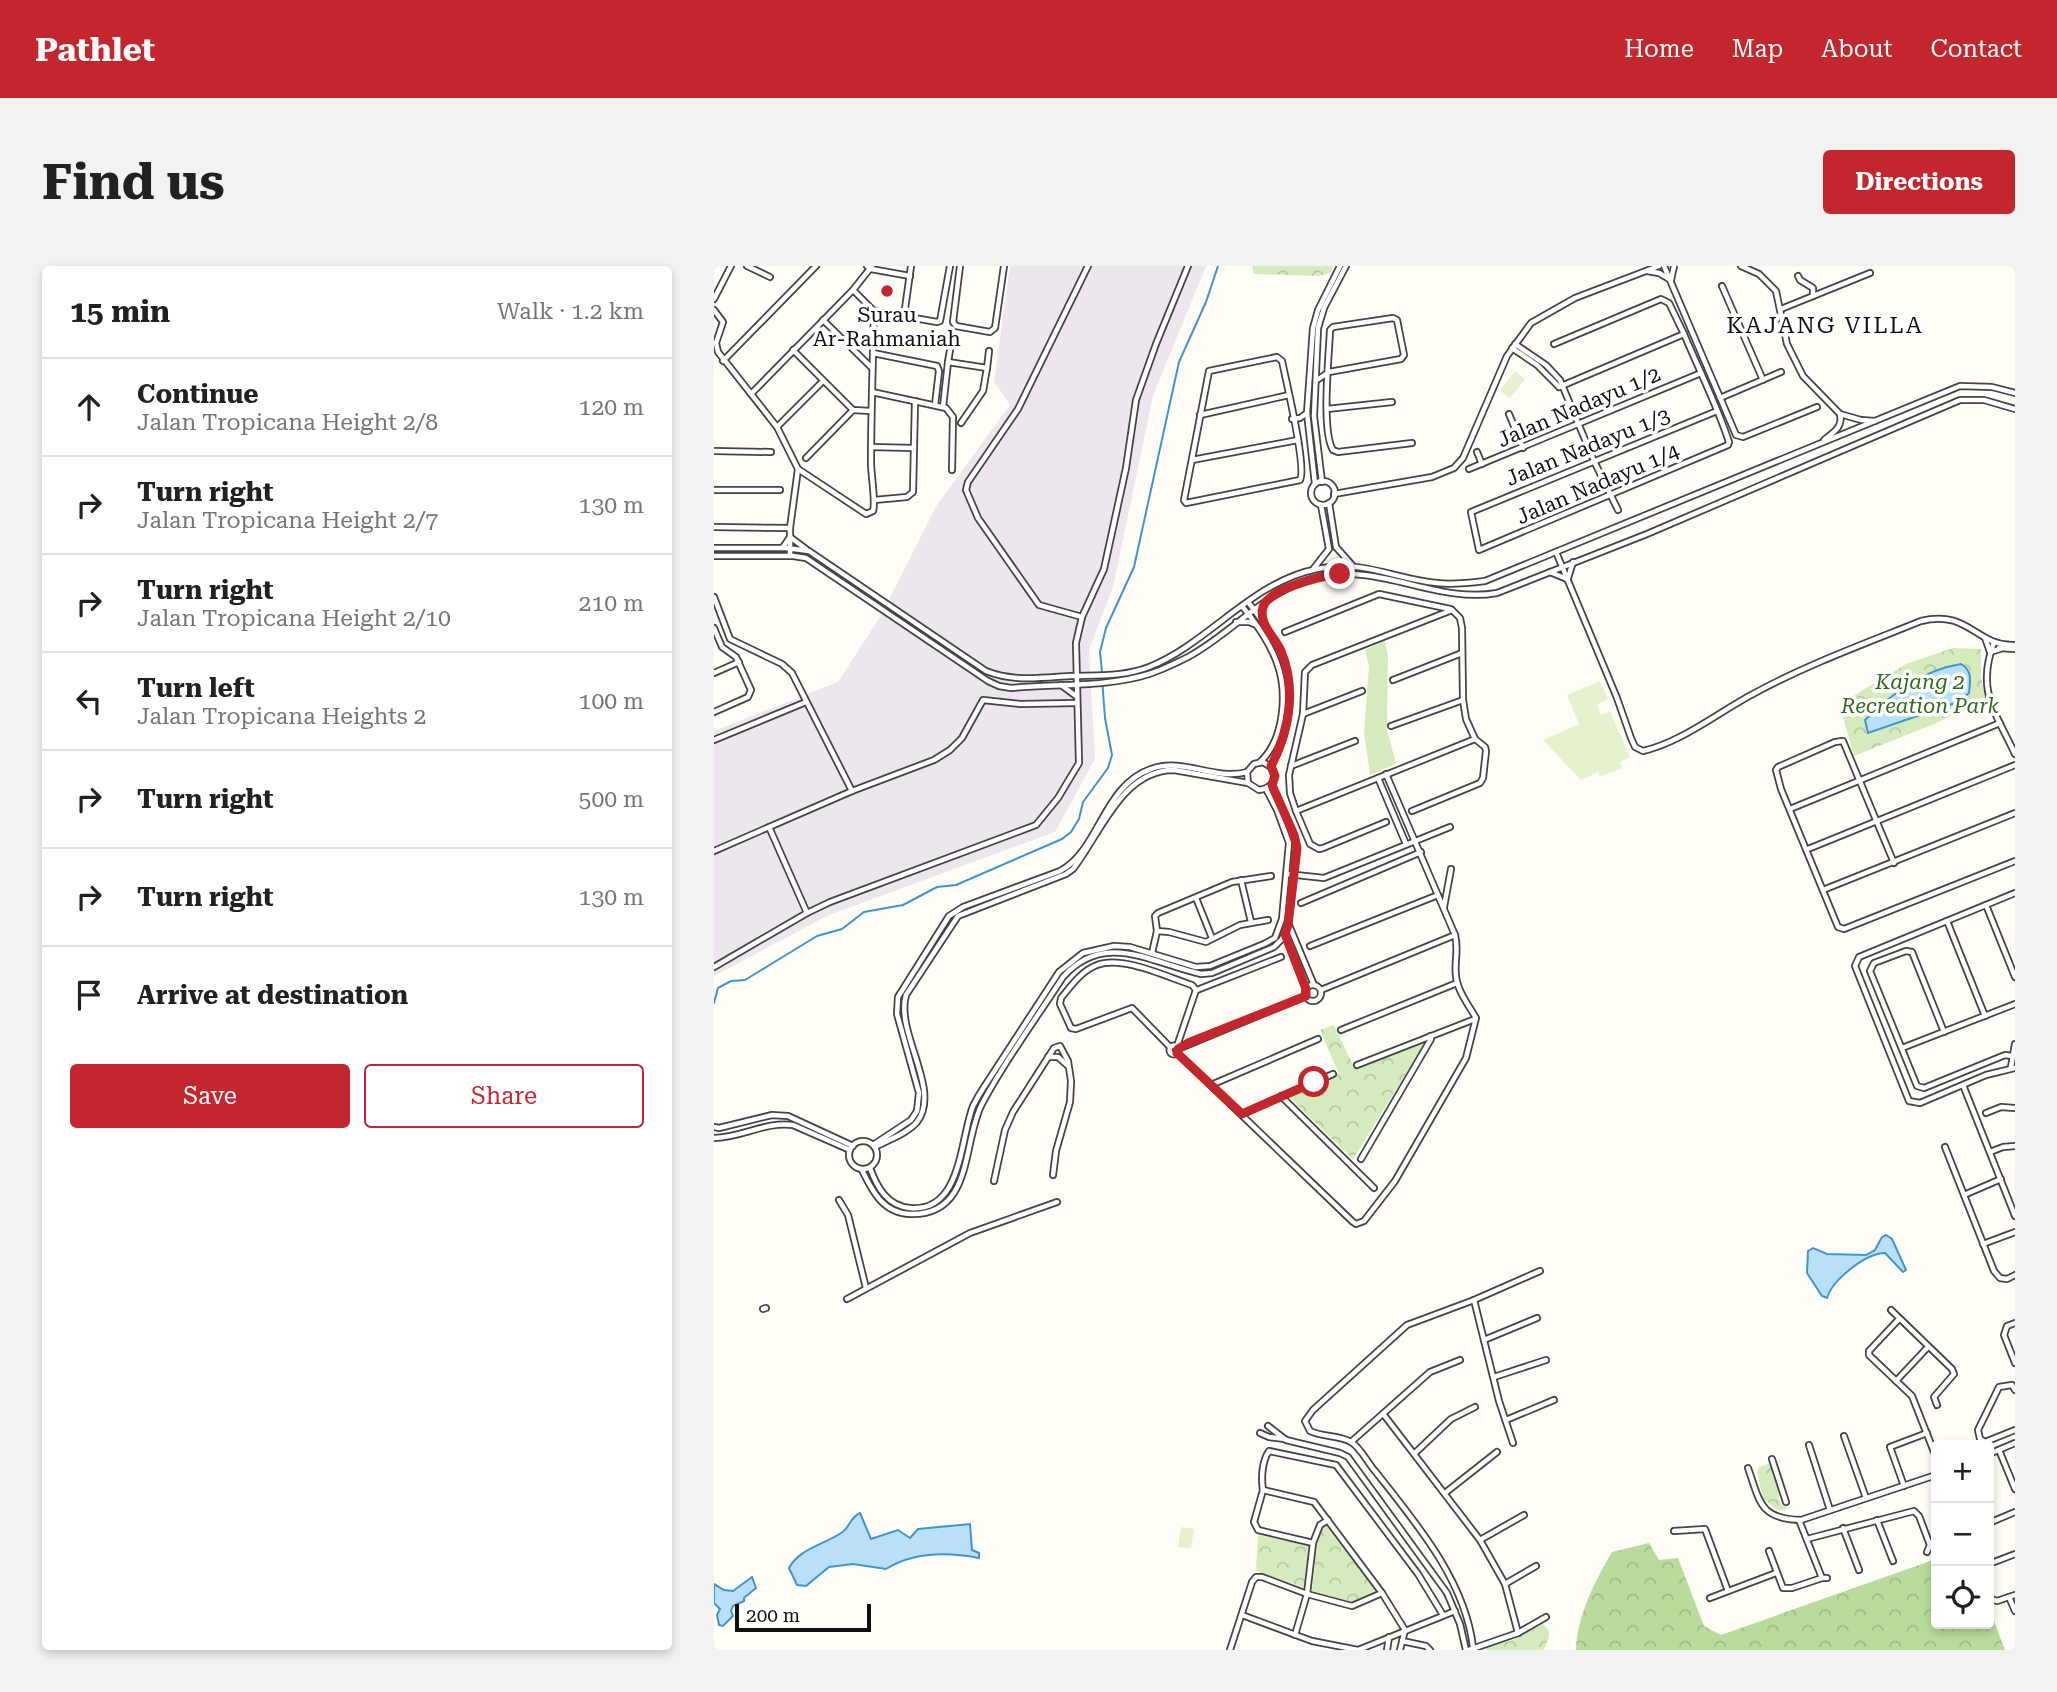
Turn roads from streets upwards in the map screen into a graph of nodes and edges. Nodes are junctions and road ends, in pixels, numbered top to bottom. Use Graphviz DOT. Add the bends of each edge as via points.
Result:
graph roads {
  1 [pos="732,266"];
  2 [pos="747,266"];
  3 [pos="816,266"];
  4 [pos="911,266"];
  5 [pos="950,266"];
  6 [pos="960,266"];
  7 [pos="1004,266"];
  8 [pos="1088,266"];
  9 [pos="1188,266"];
  10 [pos="1340,266"];
  11 [pos="1346,266"];
  12 [pos="1662,266"];
  13 [pos="1674,266"];
  14 [pos="1741,266"];
  15 [pos="870,267"];
  16 [pos="1647,271"];
  17 [pos="1870,273"];
  18 [pos="910,276"];
  19 [pos="1798,276"];
  20 [pos="770,277"];
  21 [pos="1671,280"];
  22 [pos="1722,286"];
  23 [pos="853,290"];
  24 [pos="1813,296"];
  25 [pos="714,299"];
  26 [pos="1781,309"];
  27 [pos="714,310"];
  28 [pos="874,311"];
  29 [pos="904,316"];
  30 [pos="823,320"];
  31 [pos="1684,334"];
  32 [pos="1521,337"];
  33 [pos="1554,344"];
  34 [pos="1514,346"];
  35 [pos="793,350"];
  36 [pos="950,350"];
  37 [pos="989,351"];
  38 [pos="1522,351"];
  39 [pos="873,353"];
  40 [pos="1507,356"];
  41 [pos="1534,359"];
  42 [pos="723,361"];
  43 [pos="948,362"];
  44 [pos="1317,363"];
  45 [pos="1546,365"];
  46 [pos="873,368"];
  47 [pos="987,368"];
  48 [pos="1542,369"];
  49 [pos="1329,372"];
  50 [pos="1781,372"];
  51 [pos="1701,373"];
  52 [pos="1317,380"];
  53 [pos="1763,380"];
  54 [pos="823,381"];
  55 [pos="1561,386"];
  56 [pos="872,392"];
  57 [pos="2015,393"];
  58 [pos="751,394"];
  59 [pos="1289,395"];
  60 [pos="1720,398"];
  61 [pos="915,401"];
  62 [pos="1392,402"];
  63 [pos="934,405"];
  64 [pos="943,407"];
  65 [pos="1817,407"];
  66 [pos="1327,409"];
  67 [pos="2015,409"];
  68 [pos="853,410"];
  69 [pos="871,411"];
  70 [pos="1717,411"];
  71 [pos="1307,413"];
  72 [pos="1509,414"];
  73 [pos="1840,414"];
  74 [pos="1200,415"];
  75 [pos="1292,419"];
  76 [pos="1876,421"];
  77 [pos="961,423"];
  78 [pos="1580,424"];
  79 [pos="777,427"];
  80 [pos="1294,427"];
  81 [pos="1309,432"];
  82 [pos="1298,440"];
  83 [pos="1412,443"];
  84 [pos="1821,443"];
  85 [pos="871,447"];
  86 [pos="914,448"];
  87 [pos="1523,448"];
  88 [pos="714,451"];
  89 [pos="771,452"];
  90 [pos="1477,452"];
  91 [pos="806,458"];
  92 [pos="1191,460"];
  93 [pos="1594,461"];
  94 [pos="1482,464"];
  95 [pos="798,469"];
  96 [pos="1469,469"];
  97 [pos="952,470"];
  98 [pos="1322,482"];
  99 [pos="1315,484"];
  100 [pos="714,490"];
  101 [pos="780,490"];
  102 [pos="1334,494"];
  103 [pos="1610,496"];
  104 [pos="874,500"];
  105 [pos="1329,503"];
  106 [pos="1321,505"];
  107 [pos="1618,510"];
  108 [pos="714,527"];
  109 [pos="790,528"];
  110 [pos="790,537"];
  111 [pos="714,548"];
  112 [pos="782,548"];
  113 [pos="791,548"];
  114 [pos="1479,550"];
  115 [pos="809,551"];
  116 [pos="1556,551"];
  117 [pos="714,556"];
  118 [pos="790,556"];
  119 [pos="1573,562"];
  120 [pos="1353,566"];
  121 [pos="1562,566"];
  122 [pos="1313,569"];
  123 [pos="1550,572"];
  124 [pos="1567,579"];
  125 [pos="714,597"];
  126 [pos="1267,600"];
  127 [pos="1248,601"];
  128 [pos="1242,606"];
  129 [pos="1440,606"];
  130 [pos="1254,609"];
  131 [pos="1452,610"];
  132 [pos="1248,613"];
  133 [pos="1439,615"];
  134 [pos="1082,617"];
  135 [pos="1236,622"];
  136 [pos="1262,622"];
  137 [pos="1255,625"];
  138 [pos="726,629"];
  139 [pos="715,631"];
  140 [pos="1285,632"];
  141 [pos="1985,637"];
  142 [pos="1992,647"];
  143 [pos="2015,647"];
  144 [pos="1462,653"];
  145 [pos="739,662"];
  146 [pos="714,673"];
  147 [pos="1076,676"];
  148 [pos="1117,677"];
  149 [pos="1088,679"];
  150 [pos="1393,680"];
  151 [pos="1077,683"];
  152 [pos="1059,684"];
  153 [pos="1362,691"];
  154 [pos="1077,695"];
  155 [pos="1463,700"];
  156 [pos="806,702"];
  157 [pos="1077,703"];
  158 [pos="714,712"];
  159 [pos="1303,714"];
  160 [pos="2000,723"];
  161 [pos="1391,726"];
  162 [pos="1475,739"];
  163 [pos="714,740"];
  164 [pos="1355,741"];
  165 [pos="2015,754"];
  166 [pos="1259,762"];
  167 [pos="2015,765"];
  168 [pos="1271,766"];
  169 [pos="1290,766"];
  170 [pos="1247,772"];
  171 [pos="1387,774"];
  172 [pos="1378,778"];
  173 [pos="1861,780"];
  174 [pos="1248,783"];
  175 [pos="1272,785"];
  176 [pos="1266,789"];
  177 [pos="852,791"];
  178 [pos="1790,809"];
  179 [pos="1296,811"];
  180 [pos="1412,811"];
  181 [pos="2015,813"];
  182 [pos="1403,816"];
  183 [pos="1395,819"];
  184 [pos="1386,822"];
  185 [pos="1877,822"];
  186 [pos="769,827"];
  187 [pos="1450,827"];
  188 [pos="1414,841"];
  189 [pos="1406,844"];
  190 [pos="1808,849"];
  191 [pos="714,851"];
  192 [pos="1421,852"];
  193 [pos="2015,860"];
  194 [pos="1894,863"];
  195 [pos="1451,869"];
  196 [pos="1287,874"];
  197 [pos="1294,874"];
  198 [pos="1272,876"];
  199 [pos="1241,880"];
  200 [pos="1824,890"];
  201 [pos="2015,893"];
  202 [pos="1438,895"];
  203 [pos="1196,898"];
  204 [pos="1301,903"];
  205 [pos="1986,905"];
  206 [pos="1444,908"];
  207 [pos="807,913"];
  208 [pos="1282,919"];
  209 [pos="1268,920"];
  210 [pos="1947,921"];
  211 [pos="1251,922"];
  212 [pos="1288,925"];
  213 [pos="1157,931"];
  214 [pos="1285,934"];
  215 [pos="1455,935"];
  216 [pos="1212,938"];
  217 [pos="1310,946"];
  218 [pos="1274,947"];
  219 [pos="1290,948"];
  220 [pos="1152,953"];
  221 [pos="1280,957"];
  222 [pos="714,967"];
  223 [pos="2015,976"];
  224 [pos="1457,983"];
  225 [pos="1314,985"];
  226 [pos="1194,987"];
  227 [pos="1306,989"];
  228 [pos="1321,990"];
  229 [pos="1306,996"];
  230 [pos="2015,1004"];
  231 [pos="1985,1016"];
  232 [pos="1476,1018"];
  233 [pos="1341,1030"];
  234 [pos="1944,1032"];
  235 [pos="1180,1036"];
  236 [pos="1430,1036"];
  237 [pos="1318,1039"];
  238 [pos="1188,1043"];
  239 [pos="2015,1044"];
  240 [pos="1902,1048"];
  241 [pos="1175,1049"];
  242 [pos="2012,1056"];
  243 [pos="1048,1057"];
  244 [pos="1357,1065"];
  245 [pos="1068,1066"];
  246 [pos="2013,1068"];
  247 [pos="1333,1074"];
  248 [pos="1211,1085"];
  249 [pos="1963,1085"];
  250 [pos="1282,1096"];
  251 [pos="2015,1108"];
  252 [pos="1986,1112"];
  253 [pos="1242,1114"];
  254 [pos="714,1127"];
  255 [pos="714,1138"];
  256 [pos="874,1146"];
  257 [pos="2015,1146"];
  258 [pos="1945,1147"];
  259 [pos="851,1148"];
  260 [pos="1990,1152"];
  261 [pos="1361,1159"];
  262 [pos="870,1168"];
  263 [pos="862,1170"];
  264 [pos="1053,1175"];
  265 [pos="2001,1179"];
  266 [pos="994,1181"];
  267 [pos="1374,1188"];
  268 [pos="1964,1195"];
  269 [pos="839,1200"];
  270 [pos="1057,1202"];
  271 [pos="2015,1216"];
  272 [pos="2015,1232"];
  273 [pos="1983,1244"];
  274 [pos="1541,1272"];
  275 [pos="2015,1275"];
  276 [pos="866,1288"];
  277 [pos="847,1299"];
  278 [pos="1474,1300"];
  279 [pos="1891,1310"];
  280 [pos="1537,1318"];
  281 [pos="1899,1319"];
  282 [pos="2015,1323"];
  283 [pos="1484,1340"];
  284 [pos="1928,1347"];
  285 [pos="1460,1360"];
  286 [pos="1546,1360"];
  287 [pos="2015,1363"];
  288 [pos="1494,1378"];
  289 [pos="1896,1381"];
  290 [pos="2015,1390"];
  291 [pos="1554,1400"];
  292 [pos="1937,1405"];
  293 [pos="1475,1407"];
  294 [pos="1384,1415"];
  295 [pos="1506,1420"];
  296 [pos="1268,1426"];
  297 [pos="2015,1430"];
  298 [pos="1260,1433"];
  299 [pos="1927,1433"];
  300 [pos="1844,1436"];
  301 [pos="1999,1437"];
  302 [pos="1286,1440"];
  303 [pos="1351,1442"];
  304 [pos="1513,1443"];
  305 [pos="2015,1443"];
  306 [pos="1931,1444"];
  307 [pos="1809,1446"];
  308 [pos="2001,1449"];
  309 [pos="1496,1452"];
  310 [pos="1994,1452"];
  311 [pos="1415,1453"];
  312 [pos="1772,1459"];
  313 [pos="1748,1468"];
  314 [pos="1931,1477"];
  315 [pos="1904,1486"];
  316 [pos="2015,1489"];
  317 [pos="1263,1490"];
  318 [pos="1445,1493"];
  319 [pos="1866,1498"];
  320 [pos="1786,1502"];
  321 [pos="1830,1510"];
  322 [pos="2015,1512"];
  323 [pos="1524,1515"];
  324 [pos="1328,1520"];
  325 [pos="1799,1520"];
  326 [pos="1877,1520"];
  327 [pos="1994,1520"];
  328 [pos="1843,1528"];
  329 [pos="1674,1531"];
  330 [pos="1807,1539"];
  331 [pos="1480,1540"];
  332 [pos="1313,1542"];
  333 [pos="1769,1551"];
  334 [pos="1927,1552"];
  335 [pos="2015,1554"];
  336 [pos="1893,1561"];
  337 [pos="1994,1562"];
  338 [pos="1536,1566"];
  339 [pos="1859,1570"];
  340 [pos="1776,1573"];
  341 [pos="1505,1584"];
  342 [pos="1728,1591"];
  343 [pos="1382,1593"];
  344 [pos="1307,1594"];
  345 [pos="2012,1596"];
  346 [pos="1710,1598"];
  347 [pos="1994,1600"];
  348 [pos="1455,1611"];
  349 [pos="2015,1611"];
  350 [pos="1242,1615"];
  351 [pos="1443,1615"];
  352 [pos="1546,1617"];
  353 [pos="1405,1630"];
  354 [pos="1518,1633"];
  355 [pos="1295,1635"];
  356 [pos="1389,1637"];
  357 [pos="1402,1641"];
  358 [pos="1348,1649"];
  359 [pos="1469,1649"];
  360 [pos="1230,1650"];
  361 [pos="1387,1650"];
  362 [pos="1400,1650"];
  363 [pos="1430,1650"];
  1 -- 25 [label="street"];
  2 -- 20 [label="street"];
  3 -- 42 [label="street"];
  4 -- 18 [label="street"];
  5 -- 29 [label="street" via="940,321"];
  6 -- 7 [label="street" via="953,322 990,332 995,328"];
  8 -- 134 [label="street" via="1023,399 966,490 978,519 1039,605"];
  9 -- 134 [label="street" via="1136,400 1104,569"];
  10 -- 71 [label="street" via="1313,328"];
  11 -- 44 [label="street" via="1318,328"];
  12 -- 16 [label="street"];
  12 -- 21 [label="street"];
  13 -- 21 [label="street"];
  14 -- 26 [label="street" via="1768,281"];
  15 -- 18 [label="street"];
  15 -- 23 [label="street"];
  16 -- 21 [label="street"];
  16 -- 32 [label="street" via="1575,298 1531,323"];
  17 -- 24 [label="street"];
  18 -- 29 [label="street"];
  19 -- 24 [label="street" via="1813,288"];
  21 -- 60 [label="street"];
  22 -- 53 [label="street"];
  23 -- 28 [label="street"];
  23 -- 30 [label="street"];
  24 -- 26 [label="street"];
  26 -- 73 [label="street" via="1787,344 1798,368"];
  27 -- 42 [label="street" via="723,322 716,343"];
  28 -- 29 [label="street"];
  28 -- 39 [label="street"];
  30 -- 35 [label="street"];
  30 -- 46 [label="street"];
  31 -- 33 [label="street" via="1669,303 1661,299"];
  31 -- 51 [label="street"];
  31 -- 55 [label="street"];
  32 -- 34 [label="street"];
  32 -- 38 [label="street"];
  34 -- 38 [label="street"];
  34 -- 40 [label="street"];
  35 -- 54 [label="street"];
  35 -- 58 [label="street"];
  36 -- 43 [label="street"];
  37 -- 47 [label="street"];
  38 -- 40 [label="street"];
  38 -- 41 [label="street"];
  39 -- 46 [label="street"];
  39 -- 63 [label="street" via="937,366"];
  40 -- 102 [label="street" via="1463,458 1454,468 1432,477"];
  41 -- 45 [label="street"];
  41 -- 48 [label="street"];
  42 -- 58 [label="street"];
  43 -- 47 [label="street"];
  43 -- 64 [label="street"];
  44 -- 49 [label="street"];
  44 -- 52 [label="street"];
  45 -- 48 [label="street"];
  45 -- 55 [label="street"];
  46 -- 56 [label="street"];
  47 -- 77 [label="street" via="983,391"];
  48 -- 55 [label="street"];
  49 -- 49 [label="street" via="1401,359 1397,320 1330,330"];
  49 -- 52 [label="street"];
  49 -- 66 [label="street"];
  50 -- 53 [label="street"];
  51 -- 70 [label="street"];
  51 -- 78 [label="street, Jalan Nadayu 1/2"];
  52 -- 98 [label="street" via="1314,416"];
  53 -- 60 [label="street"];
  54 -- 68 [label="street"];
  54 -- 79 [label="street"];
  55 -- 78 [label="street"];
  56 -- 61 [label="street"];
  56 -- 69 [label="street"];
  57 -- 76 [label="street" via="1960,386"];
  58 -- 79 [label="street"];
  59 -- 74 [label="street"];
  59 -- 74 [label="street" via="1282,361 1277,357 1209,371"];
  59 -- 75 [label="street"];
  60 -- 65 [label="street" via="1736,435 1743,437"];
  61 -- 63 [label="street"];
  61 -- 86 [label="street"];
  62 -- 66 [label="street"];
  63 -- 64 [label="street"];
  64 -- 97 [label="street" via="953,417"];
  66 -- 83 [label="street" via="1333,450"];
  67 -- 119 [label="street" via="1984,400 1960,400"];
  68 -- 69 [label="street"];
  68 -- 91 [label="street"];
  69 -- 85 [label="street"];
  70 -- 93 [label="street, Jalan Nadayu 1/3"];
  70 -- 103 [label="street, Jalan Nadayu 1/4" via="1728,445"];
  71 -- 75 [label="street"];
  71 -- 81 [label="street"];
  72 -- 87 [label="street"];
  73 -- 76 [label="street"];
  73 -- 84 [label="street" via="1840,427"];
  74 -- 92 [label="street"];
  75 -- 80 [label="street"];
  76 -- 84 [label="street"];
  78 -- 87 [label="street, Jalan Nadayu 1/2"];
  78 -- 93 [label="street"];
  79 -- 95 [label="street"];
  80 -- 81 [label="street"];
  80 -- 82 [label="street"];
  81 -- 99 [label="street"];
  82 -- 92 [label="street"];
  82 -- 92 [label="street" via="1300,480 1186,503"];
  84 -- 116 [label="street"];
  85 -- 86 [label="street"];
  85 -- 104 [label="street"];
  86 -- 104 [label="street" via="911,496"];
  87 -- 94 [label="street, Jalan Nadayu 1/2"];
  88 -- 89 [label="street"];
  90 -- 94 [label="street"];
  93 -- 103 [label="street"];
  93 -- 114 [label="street, Jalan Nadayu 1/3" via="1471,512"];
  94 -- 96 [label="street, Jalan Nadayu 1/2"];
  95 -- 104 [label="street" via="866,514 873,511"];
  95 -- 109 [label="street"];
  98 -- 99 [label="street"];
  98 -- 102 [label="street" via="1332,486"];
  99 -- 106 [label="street" via="1312,498"];
  100 -- 101 [label="street"];
  102 -- 105 [label="street"];
  103 -- 107 [label="street"];
  103 -- 114 [label="street, Jalan Nadayu 1/4"];
  105 -- 106 [label="street"];
  105 -- 120 [label="street" via="1336,547"];
  106 -- 122 [label="street" via="1329,550"];
  108 -- 109 [label="street"];
  109 -- 110 [label="street"];
  110 -- 112 [label="street"];
  110 -- 113 [label="street"];
  110 -- 115 [label="street"];
  111 -- 112 [label="street"];
  112 -- 113 [label="street"];
  113 -- 115 [label="street"];
  113 -- 118 [label="street"];
  115 -- 147 [label="street" via="986,671 1018,680"];
  116 -- 120 [label="street" via="1497,577 1471,583 1437,583"];
  116 -- 121 [label="street"];
  117 -- 118 [label="street"];
  118 -- 152 [label="street" via="806,558 988,681 1011,688"];
  119 -- 121 [label="street"];
  119 -- 124 [label="street"];
  120 -- 122 [label="street"];
  121 -- 123 [label="street"];
  121 -- 124 [label="street"];
  122 -- 127 [label="street"];
  123 -- 124 [label="street"];
  123 -- 126 [label="street" via="1479,597 1364,573 1340,574 1317,577"];
  124 -- 141 [label="street" via="1631,738 1643,751 1796,673 1921,621 1953,620"];
  125 -- 138 [label="street"];
  126 -- 130 [label="street"];
  126 -- 136 [label="street"];
  127 -- 128 [label="street"];
  127 -- 130 [label="street"];
  128 -- 132 [label="street"];
  128 -- 148 [label="street" via="1170,658"];
  129 -- 131 [label="street"];
  129 -- 133 [label="street"];
  129 -- 140 [label="street" via="1379,594"];
  130 -- 132 [label="street"];
  130 -- 136 [label="street"];
  131 -- 133 [label="street"];
  131 -- 144 [label="street" via="1461,622"];
  132 -- 135 [label="street"];
  132 -- 137 [label="street"];
  133 -- 159 [label="street" via="1309,667"];
  134 -- 147 [label="street" via="1074,653"];
  135 -- 137 [label="street"];
  135 -- 148 [label="street" via="1190,656 1148,674"];
  136 -- 168 [label="street" via="1280,649 1289,699 1285,734"];
  137 -- 166 [label="street" via="1277,661 1282,693 1274,744"];
  138 -- 139 [label="street"];
  138 -- 156 [label="street" via="730,639 792,673"];
  139 -- 145 [label="street" via="722,647"];
  141 -- 142 [label="street"];
  141 -- 142 [label="street"];
  142 -- 143 [label="street"];
  142 -- 143 [label="street"];
  142 -- 160 [label="street" via="1986,685"];
  144 -- 150 [label="street"];
  144 -- 155 [label="street"];
  145 -- 146 [label="street"];
  145 -- 158 [label="street" via="751,690 748,697"];
  147 -- 149 [label="street"];
  147 -- 151 [label="street"];
  148 -- 149 [label="street"];
  149 -- 151 [label="street"];
  149 -- 154 [label="street"];
  151 -- 152 [label="street"];
  151 -- 154 [label="street"];
  152 -- 154 [label="street"];
  153 -- 159 [label="street"];
  154 -- 157 [label="street"];
  155 -- 161 [label="street"];
  155 -- 162 [label="street"];
  156 -- 163 [label="street"];
  156 -- 177 [label="street"];
  157 -- 177 [label="street" via="984,700 950,750"];
  157 -- 207 [label="street" via="1079,763 1036,825"];
  159 -- 169 [label="street"];
  160 -- 165 [label="street"];
  160 -- 173 [label="street"];
  162 -- 171 [label="street"];
  162 -- 180 [label="street" via="1486,751 1482,781"];
  164 -- 169 [label="street"];
  166 -- 168 [label="street"];
  166 -- 170 [label="street"];
  167 -- 185 [label="street"];
  168 -- 175 [label="street"];
  169 -- 179 [label="street" via="1290,793"];
  170 -- 174 [label="street"];
  170 -- 256 [label="street" via="1224,774 1172,766 1149,769 1122,789 1074,863 954,911 898,997 898,1014 918,1086 916,1111 911,1120"];
  171 -- 172 [label="street"];
  171 -- 182 [label="street"];
  172 -- 179 [label="street"];
  172 -- 183 [label="street"];
  173 -- 178 [label="street"];
  173 -- 178 [label="street" via="1843,741 1835,742 1778,766 1776,775"];
  173 -- 185 [label="street"];
  174 -- 176 [label="street"];
  174 -- 256 [label="street" via="1174,770 1144,776 1127,790 1073,869 958,916 904,1003 923,1088 923,1111 912,1126"];
  175 -- 176 [label="street"];
  175 -- 197 [label="street" via="1294,835"];
  176 -- 196 [label="street" via="1289,843"];
  177 -- 186 [label="street"];
  178 -- 190 [label="street"];
  179 -- 184 [label="street" via="1310,844 1319,849"];
  181 -- 194 [label="street"];
  182 -- 183 [label="street"];
  182 -- 188 [label="street"];
  183 -- 189 [label="street"];
  185 -- 190 [label="street"];
  185 -- 194 [label="street"];
  186 -- 191 [label="street"];
  186 -- 207 [label="street"];
  187 -- 188 [label="street"];
  188 -- 189 [label="street"];
  188 -- 192 [label="street"];
  189 -- 197 [label="street" via="1324,878"];
  190 -- 200 [label="street"];
  192 -- 202 [label="street"];
  192 -- 204 [label="street"];
  193 -- 200 [label="street" via="1844,929 1835,922"];
  194 -- 200 [label="street"];
  195 -- 206 [label="street"];
  196 -- 197 [label="street"];
  196 -- 208 [label="street"];
  197 -- 212 [label="street"];
  198 -- 199 [label="street"];
  199 -- 203 [label="street"];
  199 -- 211 [label="street"];
  201 -- 205 [label="street"];
  202 -- 206 [label="street"];
  202 -- 217 [label="street"];
  203 -- 213 [label="street" via="1158,913"];
  203 -- 216 [label="street"];
  205 -- 210 [label="street"];
  205 -- 223 [label="street"];
  206 -- 215 [label="street"];
  207 -- 222 [label="street"];
  208 -- 214 [label="street"];
  208 -- 220 [label="street" via="1270,942 1210,966 1196,967"];
  209 -- 211 [label="street"];
  210 -- 231 [label="street"];
  210 -- 249 [label="street" via="1859,957 1855,966 1909,1101 1920,1103"];
  211 -- 216 [label="street"];
  212 -- 214 [label="street"];
  212 -- 225 [label="street"];
  213 -- 216 [label="street" via="1201,942"];
  213 -- 220 [label="street"];
  214 -- 218 [label="street"];
  214 -- 219 [label="street"];
  215 -- 224 [label="street"];
  215 -- 228 [label="street"];
  218 -- 219 [label="street" via="1284,944"];
  218 -- 263 [label="street" via="1201,974 1120,952 1081,961 1063,977 981,1107 954,1194 931,1210 904,1214 879,1200"];
  219 -- 227 [label="street"];
  220 -- 262 [label="street" via="1105,947 1083,953 1059,972 973,1106 955,1176 935,1203 921,1208 901,1206 877,1187"];
  221 -- 226 [label="street"];
  224 -- 232 [label="street"];
  224 -- 233 [label="street"];
  225 -- 227 [label="street"];
  225 -- 228 [label="street"];
  226 -- 235 [label="street"];
  226 -- 241 [label="street" via="1120,962 1107,963 1084,972 1060,998 1071,1028 1132,1008"];
  227 -- 229 [label="street"];
  228 -- 229 [label="street" via="1316,1001"];
  229 -- 238 [label="street"];
  230 -- 231 [label="street"];
  231 -- 234 [label="street"];
  232 -- 236 [label="street"];
  232 -- 253 [label="street" via="1466,1058 1395,1181 1360,1223 1353,1222"];
  234 -- 240 [label="street"];
  234 -- 240 [label="street" via="1912,952 1874,963 1870,971"];
  235 -- 238 [label="street"];
  235 -- 241 [label="street"];
  236 -- 244 [label="street"];
  236 -- 261 [label="street"];
  237 -- 248 [label="street"];
  238 -- 241 [label="street"];
  239 -- 242 [label="street"];
  240 -- 242 [label="street" via="1917,1086 1924,1088"];
  241 -- 248 [label="street"];
  242 -- 246 [label="street"];
  243 -- 245 [label="street" via="1058,1057"];
  243 -- 245 [label="street" via="1060,1046"];
  243 -- 266 [label="street" via="1005,1130"];
  245 -- 264 [label="street" via="1070,1102"];
  246 -- 249 [label="street"];
  247 -- 250 [label="street"];
  248 -- 253 [label="street"];
  249 -- 260 [label="street"];
  250 -- 253 [label="street"];
  250 -- 267 [label="street"];
  251 -- 252 [label="street"];
  254 -- 259 [label="street" via="788,1116"];
  255 -- 259 [label="street" via="784,1124"];
  256 -- 259 [label="street" via="863,1141"];
  256 -- 262 [label="street" via="877,1157"];
  257 -- 260 [label="street"];
  258 -- 268 [label="street"];
  259 -- 263 [label="street" via="851,1163"];
  260 -- 265 [label="street"];
  262 -- 263 [label="street"];
  265 -- 268 [label="street"];
  265 -- 271 [label="street"];
  268 -- 273 [label="street"];
  269 -- 276 [label="street" via="848,1215"];
  270 -- 276 [label="street" via="970,1233"];
  272 -- 273 [label="street"];
  273 -- 275 [label="street" via="2000,1278"];
  274 -- 278 [label="street"];
  276 -- 277 [label="street"];
  278 -- 283 [label="street"];
  278 -- 303 [label="street" via="1406,1325 1307,1416 1307,1427 1316,1434"];
  279 -- 281 [label="street"];
  280 -- 283 [label="street"];
  281 -- 284 [label="street"];
  281 -- 289 [label="street" via="1869,1355"];
  282 -- 287 [label="street" via="2007,1326 2004,1335"];
  283 -- 288 [label="street"];
  284 -- 289 [label="street"];
  284 -- 292 [label="street" via="1954,1374 1934,1397"];
  285 -- 294 [label="street" via="1430,1372"];
  286 -- 288 [label="street"];
  288 -- 295 [label="street"];
  289 -- 299 [label="street" via="1912,1396"];
  290 -- 301 [label="street" via="2007,1384 1999,1388 1978,1430 1985,1442"];
  291 -- 295 [label="street"];
  293 -- 311 [label="street" via="1451,1419"];
  294 -- 303 [label="street"];
  294 -- 311 [label="street"];
  295 -- 304 [label="street"];
  296 -- 302 [label="street"];
  297 -- 301 [label="street"];
  298 -- 302 [label="street"];
  299 -- 306 [label="street"];
  299 -- 315 [label="street" via="1889,1447"];
  300 -- 319 [label="street"];
  301 -- 308 [label="street"];
  302 -- 348 [label="street" via="1348,1457 1440,1580"];
  303 -- 359 [label="street" via="1438,1556 1463,1605"];
  305 -- 308 [label="street"];
  307 -- 321 [label="street"];
  308 -- 310 [label="street"];
  308 -- 316 [label="street"];
  309 -- 318 [label="street"];
  311 -- 318 [label="street"];
  312 -- 320 [label="street"];
  313 -- 325 [label="street" via="1766,1511"];
  314 -- 315 [label="street"];
  315 -- 319 [label="street"];
  317 -- 324 [label="street" via="1314,1502"];
  317 -- 332 [label="street" via="1254,1522 1258,1530"];
  317 -- 351 [label="street" via="1269,1451 1336,1465"];
  318 -- 331 [label="street"];
  319 -- 321 [label="street"];
  321 -- 325 [label="street"];
  322 -- 327 [label="street"];
  323 -- 331 [label="street"];
  324 -- 332 [label="street" via="1320,1525"];
  324 -- 343 [label="street"];
  325 -- 330 [label="street"];
  326 -- 328 [label="street"];
  326 -- 334 [label="street" via="1914,1511 1930,1545"];
  326 -- 336 [label="street"];
  328 -- 330 [label="street"];
  328 -- 339 [label="street"];
  329 -- 342 [label="street" via="1705,1529"];
  330 -- 340 [label="street" via="1824,1578 1783,1588"];
  331 -- 341 [label="street"];
  332 -- 344 [label="street"];
  333 -- 340 [label="street"];
  335 -- 337 [label="street"];
  338 -- 341 [label="street"];
  340 -- 342 [label="street"];
  341 -- 354 [label="street"];
  342 -- 346 [label="street"];
  343 -- 344 [label="street" via="1352,1605"];
  343 -- 353 [label="street"];
  344 -- 350 [label="street" via="1256,1577"];
  344 -- 355 [label="street"];
  345 -- 347 [label="street"];
  345 -- 349 [label="street"];
  348 -- 351 [label="street"];
  348 -- 359 [label="street"];
  350 -- 355 [label="street"];
  350 -- 360 [label="street"];
  351 -- 353 [label="street"];
  352 -- 354 [label="street"];
  353 -- 356 [label="street"];
  353 -- 357 [label="street"];
  354 -- 359 [label="street"];
  355 -- 358 [label="street"];
  356 -- 358 [label="street" via="1358,1650"];
  356 -- 361 [label="street"];
  357 -- 362 [label="street"];
  357 -- 363 [label="street"];
}
